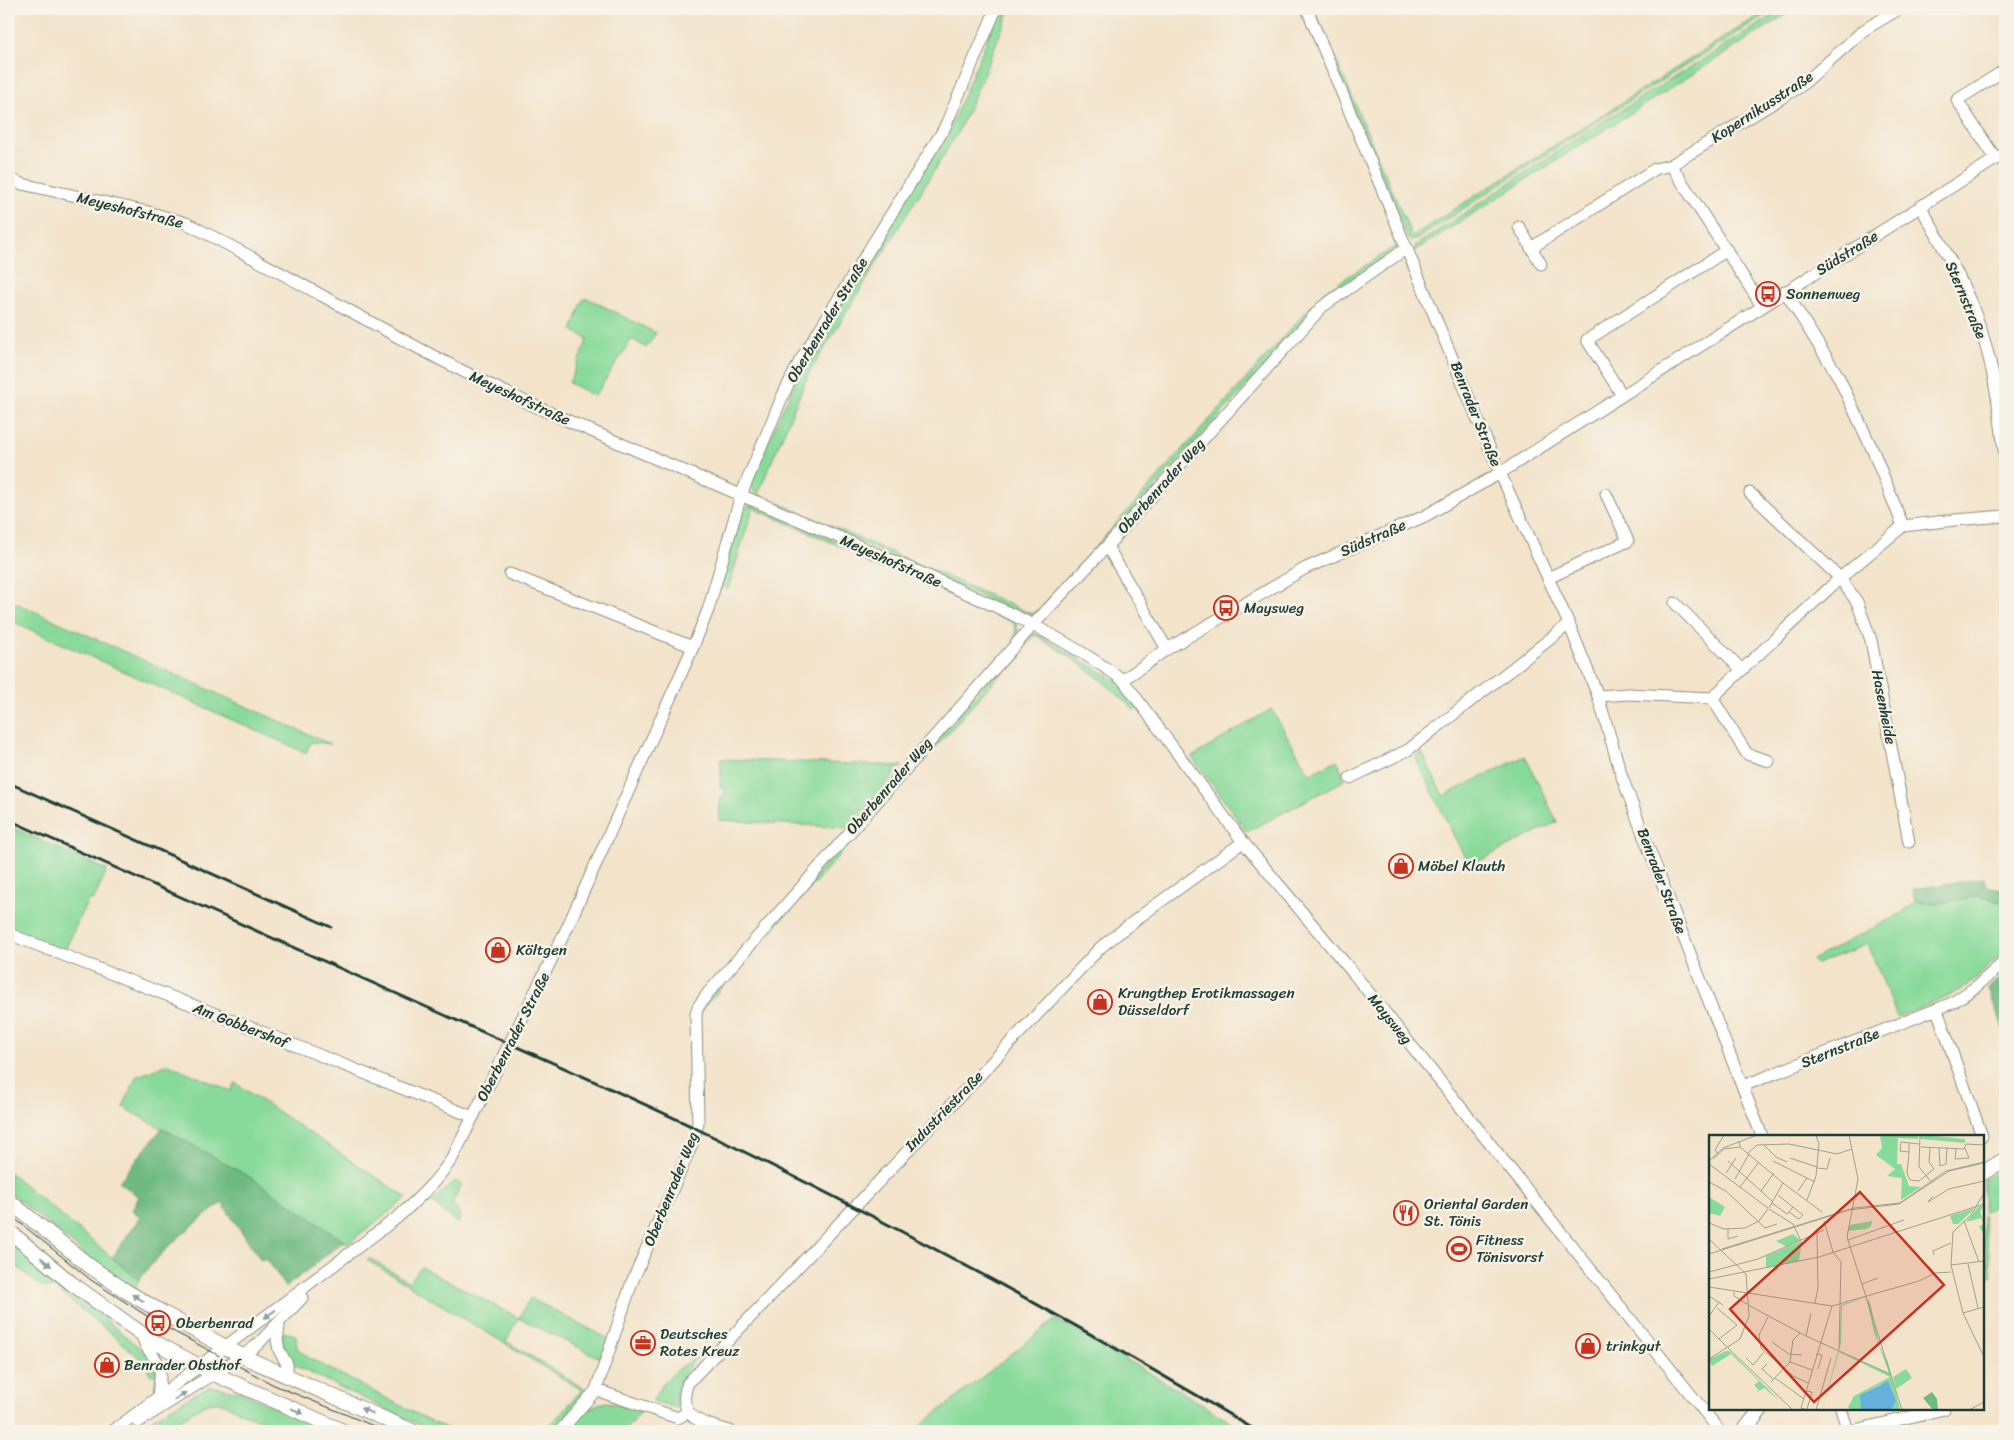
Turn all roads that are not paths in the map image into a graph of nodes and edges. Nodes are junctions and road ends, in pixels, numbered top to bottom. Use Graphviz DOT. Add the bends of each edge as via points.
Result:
graph roads {
  1 [pos="996,9"];
  2 [pos="1307,9"];
  3 [pos="1899,9"];
  4 [pos="2005,70"];
  5 [pos="2001,156"];
  6 [pos="1670,165"];
  7 [pos="9,179"];
  8 [pos="1921,206"];
  9 [pos="1518,228"];
  10 [pos="1407,248"];
  11 [pos="1532,248"];
  12 [pos="1726,250"];
  13 [pos="1541,264"];
  14 [pos="1785,291"];
  15 [pos="1762,306"];
  16 [pos="1622,395"];
  17 [pos="2005,458"];
  18 [pos="1500,473"];
  19 [pos="1750,493"];
  20 [pos="1606,494"];
  21 [pos="741,495"];
  22 [pos="2005,516"];
  23 [pos="1903,526"];
  24 [pos="1108,548"];
  25 [pos="510,574"];
  26 [pos="1548,578"];
  27 [pos="1840,578"];
  28 [pos="1675,603"];
  29 [pos="1569,624"];
  30 [pos="1036,628"];
  31 [pos="693,647"];
  32 [pos="1167,649"];
  33 [pos="1742,670"];
  34 [pos="1123,680"];
  35 [pos="1598,696"];
  36 [pos="1712,698"];
  37 [pos="1768,761"];
  38 [pos="1350,778"];
  39 [pos="1243,842"];
  40 [pos="1909,842"];
  41 [pos="9,934"];
  42 [pos="2005,961"];
  43 [pos="1937,1010"];
  44 [pos="1744,1086"];
  45 [pos="473,1116"];
  46 [pos="1762,1135"];
  47 [pos="1982,1135"];
  48 [pos="2005,1159"];
  49 [pos="1984,1172"];
  50 [pos="9,1201"];
  51 [pos="9,1231"];
  52 [pos="324,1275"];
  53 [pos="278,1323"];
  54 [pos="142,1334"];
  55 [pos="226,1348"];
  56 [pos="242,1356"];
  57 [pos="199,1367"];
  58 [pos="214,1374"];
  59 [pos="287,1376"];
  60 [pos="596,1390"];
  61 [pos="159,1397"];
  62 [pos="1761,1410"];
  63 [pos="1841,1410"];
  64 [pos="1940,1410"];
  65 [pos="688,1412"];
  66 [pos="113,1431"];
  67 [pos="124,1431"];
  68 [pos="343,1431"];
  69 [pos="412,1431"];
  70 [pos="560,1431"];
  71 [pos="730,1431"];
  72 [pos="1720,1431"];
  73 [pos="1744,1431"];
  74 [pos="1849,1431"];
  1 -- 21 [label="street, Oberbenrader Straße" via="944,129 800,361"];
  2 -- 10 [label="street, Benrader Straße"];
  3 -- 6 [label="street, Kopernikusstraße" via="1864,30 1801,86"];
  4 -- 5 [label="street, Südstraße" via="1958,100"];
  5 -- 8 [label="street, Südstraße"];
  6 -- 11 [label="street, Kopernikusstraße" via="1655,169"];
  6 -- 12 [label="street"];
  7 -- 21 [label="street, Meyeshofstraße" via="186,223 464,372"];
  8 -- 14 [label="street, Südstraße"];
  8 -- 17 [label="street, Sternstraße" via="1958,274 1981,330 1996,386"];
  9 -- 11 [label="street"];
  10 -- 18 [label="street, Benrader Straße"];
  10 -- 24 [label="street, Oberbenrader Weg" via="1322,307"];
  11 -- 13 [label="street"];
  12 -- 15 [label="street"];
  12 -- 16 [label="street" via="1587,340"];
  14 -- 15 [label="street, Südstraße"];
  14 -- 23 [label="street" via="1838,376"];
  15 -- 16 [label="street, Südstraße"];
  16 -- 18 [label="street, Südstraße"];
  18 -- 26 [label="street, Benrader Straße"];
  18 -- 32 [label="street, Südstraße" via="1425,516 1306,568"];
  19 -- 27 [label="street, Hasenheide"];
  20 -- 26 [label="street" via="1628,541"];
  21 -- 30 [label="street, Meyeshofstraße" via="929,577"];
  21 -- 31 [label="street, Oberbenrader Straße" via="708,610"];
  22 -- 23 [label="street"];
  23 -- 27 [label="street"];
  24 -- 30 [label="street, Oberbenrader Weg"];
  24 -- 32 [label="street"];
  25 -- 31 [label="street"];
  26 -- 29 [label="street, Benrader Straße"];
  27 -- 33 [label="street"];
  27 -- 40 [label="street, Hasenheide" via="1857,602 1871,640"];
  28 -- 33 [label="street"];
  29 -- 35 [label="street, Benrader Straße"];
  29 -- 38 [label="street" via="1408,750"];
  30 -- 34 [label="street, Maysweg"];
  30 -- 60 [label="street, Oberbenrader Weg" via="727,970 698,1007 696,1129 632,1282"];
  31 -- 45 [label="street, Oberbenrader Straße" via="567,928"];
  32 -- 34 [label="street, Südstraße"];
  33 -- 36 [label="street"];
  34 -- 39 [label="street, Maysweg"];
  35 -- 36 [label="street" via="1628,694"];
  35 -- 44 [label="street, Benrader Straße" via="1622,777"];
  36 -- 37 [label="street" via="1747,754"];
  39 -- 65 [label="street, Industriestraße" via="1101,946 688,1383 683,1395"];
  39 -- 72 [label="street, Maysweg" via="1354,974"];
  41 -- 45 [label="street, Am Gobbershof"];
  42 -- 43 [label="street, Sternstraße" via="1965,995"];
  43 -- 44 [label="street, Sternstraße"];
  43 -- 47 [label="street"];
  44 -- 46 [label="street, Benrader Straße"];
  45 -- 52 [label="street, Oberbenrader Straße" via="454,1157 428,1190"];
  48 -- 49 [label="main road"];
  55 -- 50 [label="main road, one-way" via="126,1291"];
  51 -- 54 [label="main road, one-way" via="71,1283"];
  52 -- 53 [label="street, Oberbenrader Straße"];
  52 -- 55 [label="street, Oberbenrader Straße, one-way"];
  53 -- 56 [label="street, Oberbenrader Straße"];
  53 -- 59 [label="street" via="277,1340 287,1364"];
  54 -- 57 [label="main road"];
  54 -- 61 [label="street" via="159,1366"];
  55 -- 56 [label="main road"];
  55 -- 57 [label="street, Oberbenrader Straße"];
  56 -- 58 [label="street, Oberbenrader Straße"];
  56 -- 59 [label="main road"];
  57 -- 58 [label="main road"];
  57 -- 61 [label="street, Oberbenrader Straße"];
  67 -- 58 [label="street, Oberbenrader Straße, one-way"];
  58 -- 68 [label="main road, one-way"];
  69 -- 59 [label="main road, one-way"];
  60 -- 65 [label="street" via="678,1418"];
  60 -- 70 [label="street, Oberbenrader Weg"];
  61 -- 66 [label="street, Oberbenrader Straße"];
  62 -- 73 [label="main road"];
  63 -- 74 [label="street"];
  64 -- 74 [label="street"];
  65 -- 71 [label="street" via="703,1423"];
}
